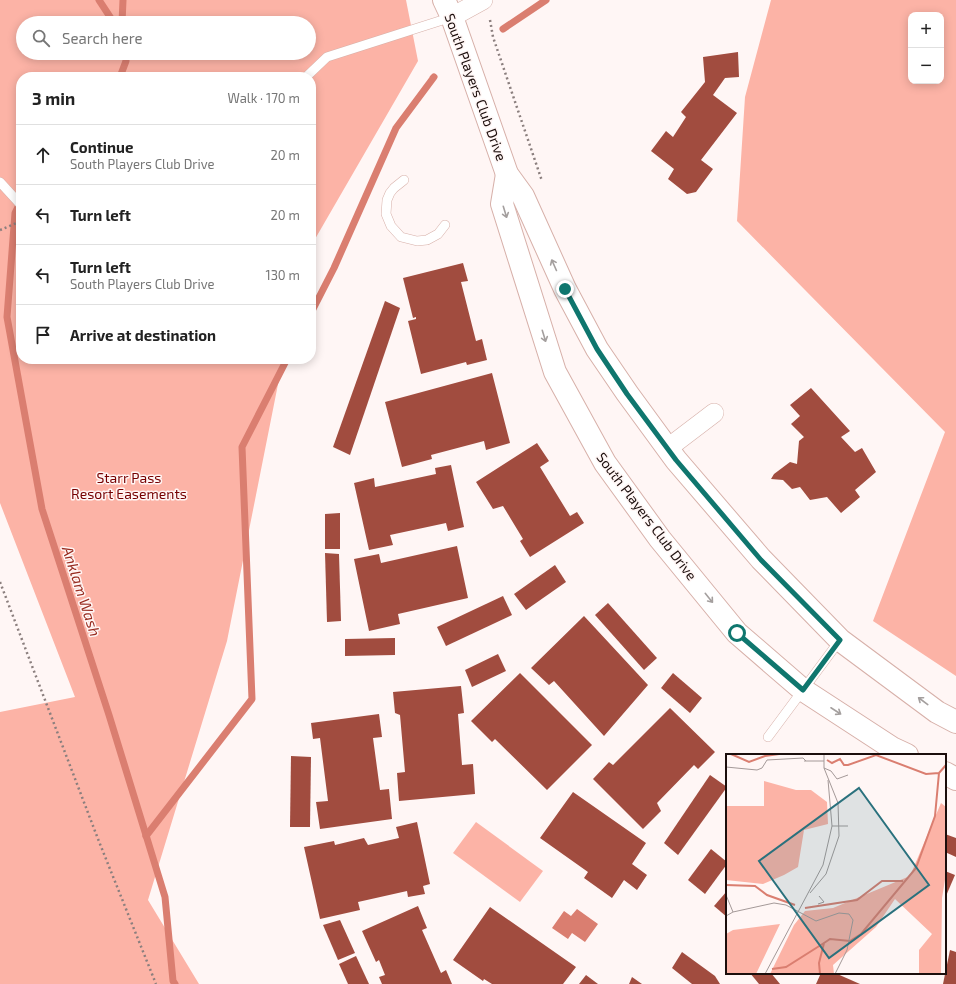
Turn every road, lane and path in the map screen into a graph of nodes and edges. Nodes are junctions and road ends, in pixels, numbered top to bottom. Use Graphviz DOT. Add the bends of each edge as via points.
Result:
graph roads {
  1 [pos="483,0"];
  2 [pos="448,9"];
  3 [pos="311,72"];
  4 [pos="507,174"];
  5 [pos="404,180"];
  6 [pos="0,182"];
  7 [pos="16,200"];
  8 [pos="16,223"];
  9 [pos="445,225"];
  10 [pos="0,230"];
  11 [pos="714,413"];
  12 [pos="668,448"];
  13 [pos="0,582"];
  14 [pos="840,640"];
  15 [pos="803,690"];
  16 [pos="956,722"];
  17 [pos="768,737"];
  18 [pos="905,754"];
  19 [pos="946,774"];
  20 [pos="956,779"];
  21 [pos="156,984"];
  1 -- 2 [label="street"];
  2 -- 3 [label="lane" via="327,57"];
  2 -- 4 [label="street, South Players Club Drive"];
  12 -- 4 [label="street, South Players Club Drive, one-way" via="597,349 565,289 523,196"];
  4 -- 15 [label="street, South Players Club Drive, one-way" via="502,204 555,372 605,463 660,539 737,633"];
  5 -- 9 [label="lane" via="394,188 387,200 386,214 390,226 401,237 417,241 427,240 438,234"];
  6 -- 7 [label="lane"];
  8 -- 10 [label="path"];
  11 -- 12 [label="street"];
  12 -- 14 [label="street, South Players Club Drive" via="761,560"];
  13 -- 21 [label="path"];
  14 -- 15 [label="lane"];
  16 -- 14 [label="street, South Players Club Drive, one-way" via="937,712"];
  15 -- 17 [label="lane"];
  15 -- 18 [label="street, South Players Club Drive, one-way"];
  19 -- 20 [label="street"];
}
